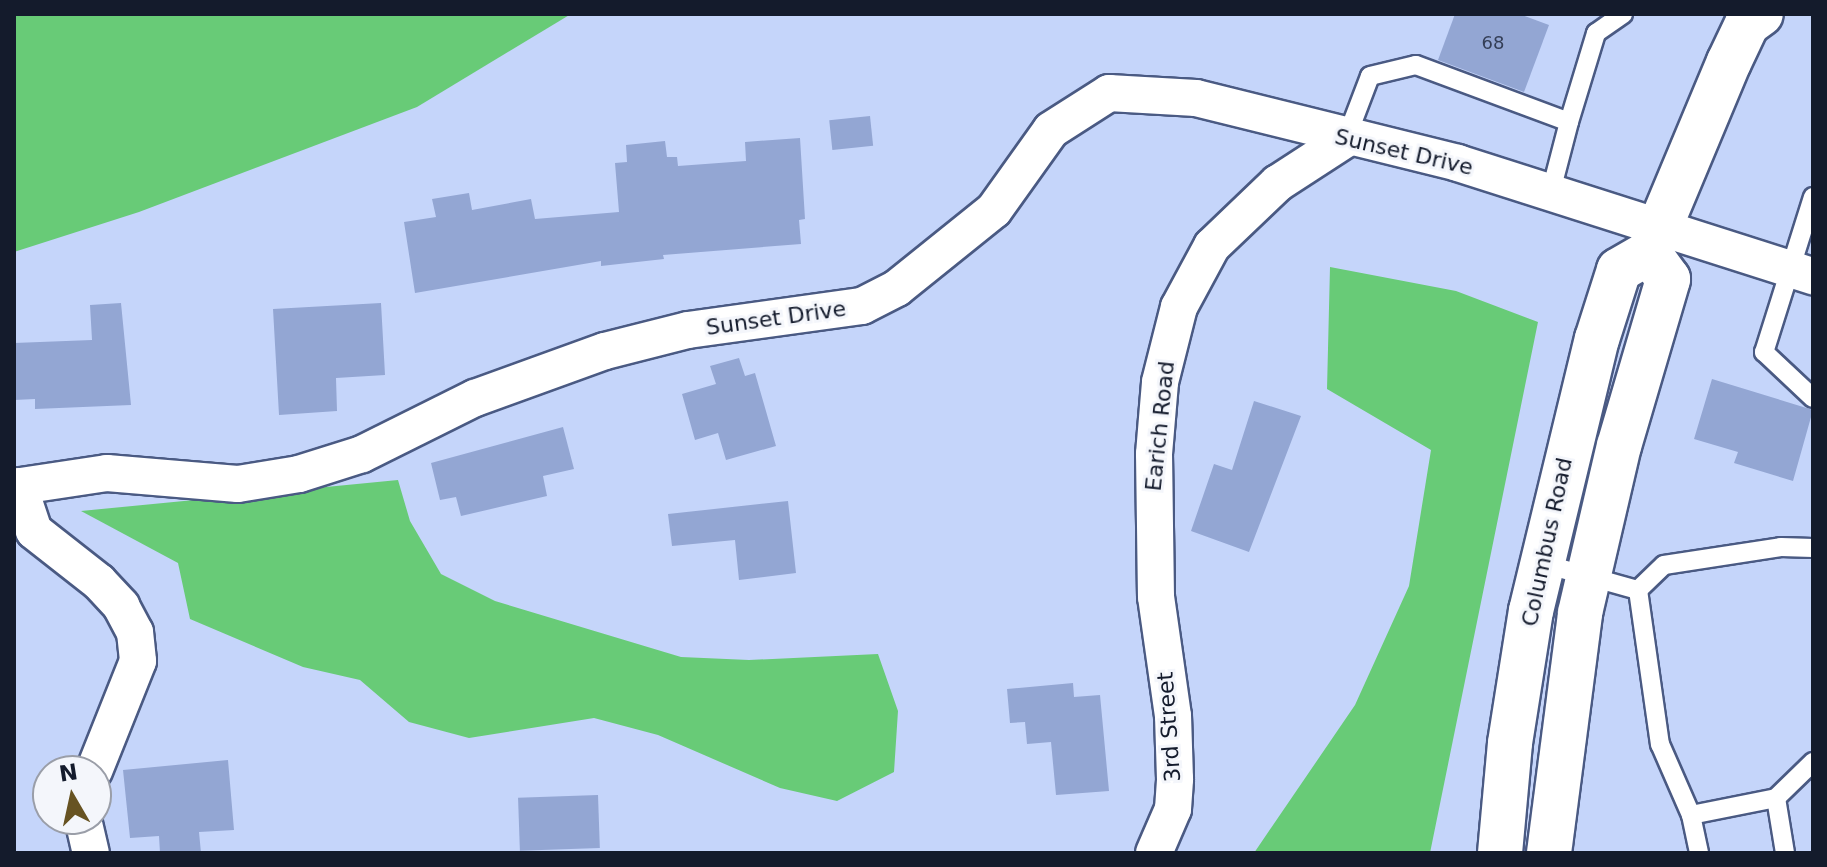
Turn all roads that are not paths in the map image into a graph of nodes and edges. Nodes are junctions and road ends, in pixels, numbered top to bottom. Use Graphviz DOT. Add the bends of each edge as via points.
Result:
graph roads {
  1 [pos="1623,14"];
  2 [pos="1752,17"];
  3 [pos="1569,122"];
  4 [pos="1346,139"];
  5 [pos="1551,191"];
  6 [pos="1813,197"];
  7 [pos="1653,239"];
  8 [pos="1800,271"];
  9 [pos="1813,398"];
  10 [pos="16,487"];
  11 [pos="1813,548"];
  12 [pos="1541,563"];
  13 [pos="1588,575"];
  14 [pos="1638,590"];
  15 [pos="1156,597"];
  16 [pos="100,755"];
  17 [pos="1813,762"];
  18 [pos="1776,798"];
  19 [pos="1691,815"];
  20 [pos="1154,853"];
  21 [pos="1500,853"];
  22 [pos="1549,853"];
  23 [pos="1699,853"];
  24 [pos="1785,853"];
  1 -- 3 [label="lane" via="1596,33"];
  2 -- 7 [label="main road"];
  3 -- 4 [label="lane" via="1416,65 1370,76"];
  3 -- 5 [label="lane"];
  4 -- 5 [label="street, Sunset Drive"];
  4 -- 10 [label="street, Sunset Drive" via="1196,98 1109,93 1051,130 994,210 897,288 862,306 688,330 605,351 475,398 362,454 299,474 238,484 107,473"];
  4 -- 15 [label="street, Earich Road" via="1278,183 1239,219 1212,246 1184,296 1160,382 1152,526"];
  5 -- 7 [label="street, Sunset Drive"];
  6 -- 8 [label="lane"];
  7 -- 8 [label="street, Sunset Drive"];
  7 -- 12 [label="main road, Columbus Road" via="1619,270 1570,437"];
  7 -- 13 [label="main road" via="1668,279"];
  8 -- 9 [label="lane" via="1764,352"];
  10 -- 16 [label="street" via="34,531 99,582 135,632 138,661"];
  11 -- 14 [label="lane" via="1781,547 1664,565"];
  12 -- 13 [label="lane"];
  12 -- 21 [label="main road, Columbus Road" via="1510,743"];
  13 -- 14 [label="lane"];
  13 -- 22 [label="main road"];
  14 -- 19 [label="lane" via="1660,744"];
  15 -- 20 [label="street, 3rd Street" via="1173,716 1175,779 1173,809"];
  17 -- 18 [label="lane"];
  18 -- 19 [label="lane"];
  18 -- 24 [label="lane"];
  19 -- 23 [label="lane"];
}
